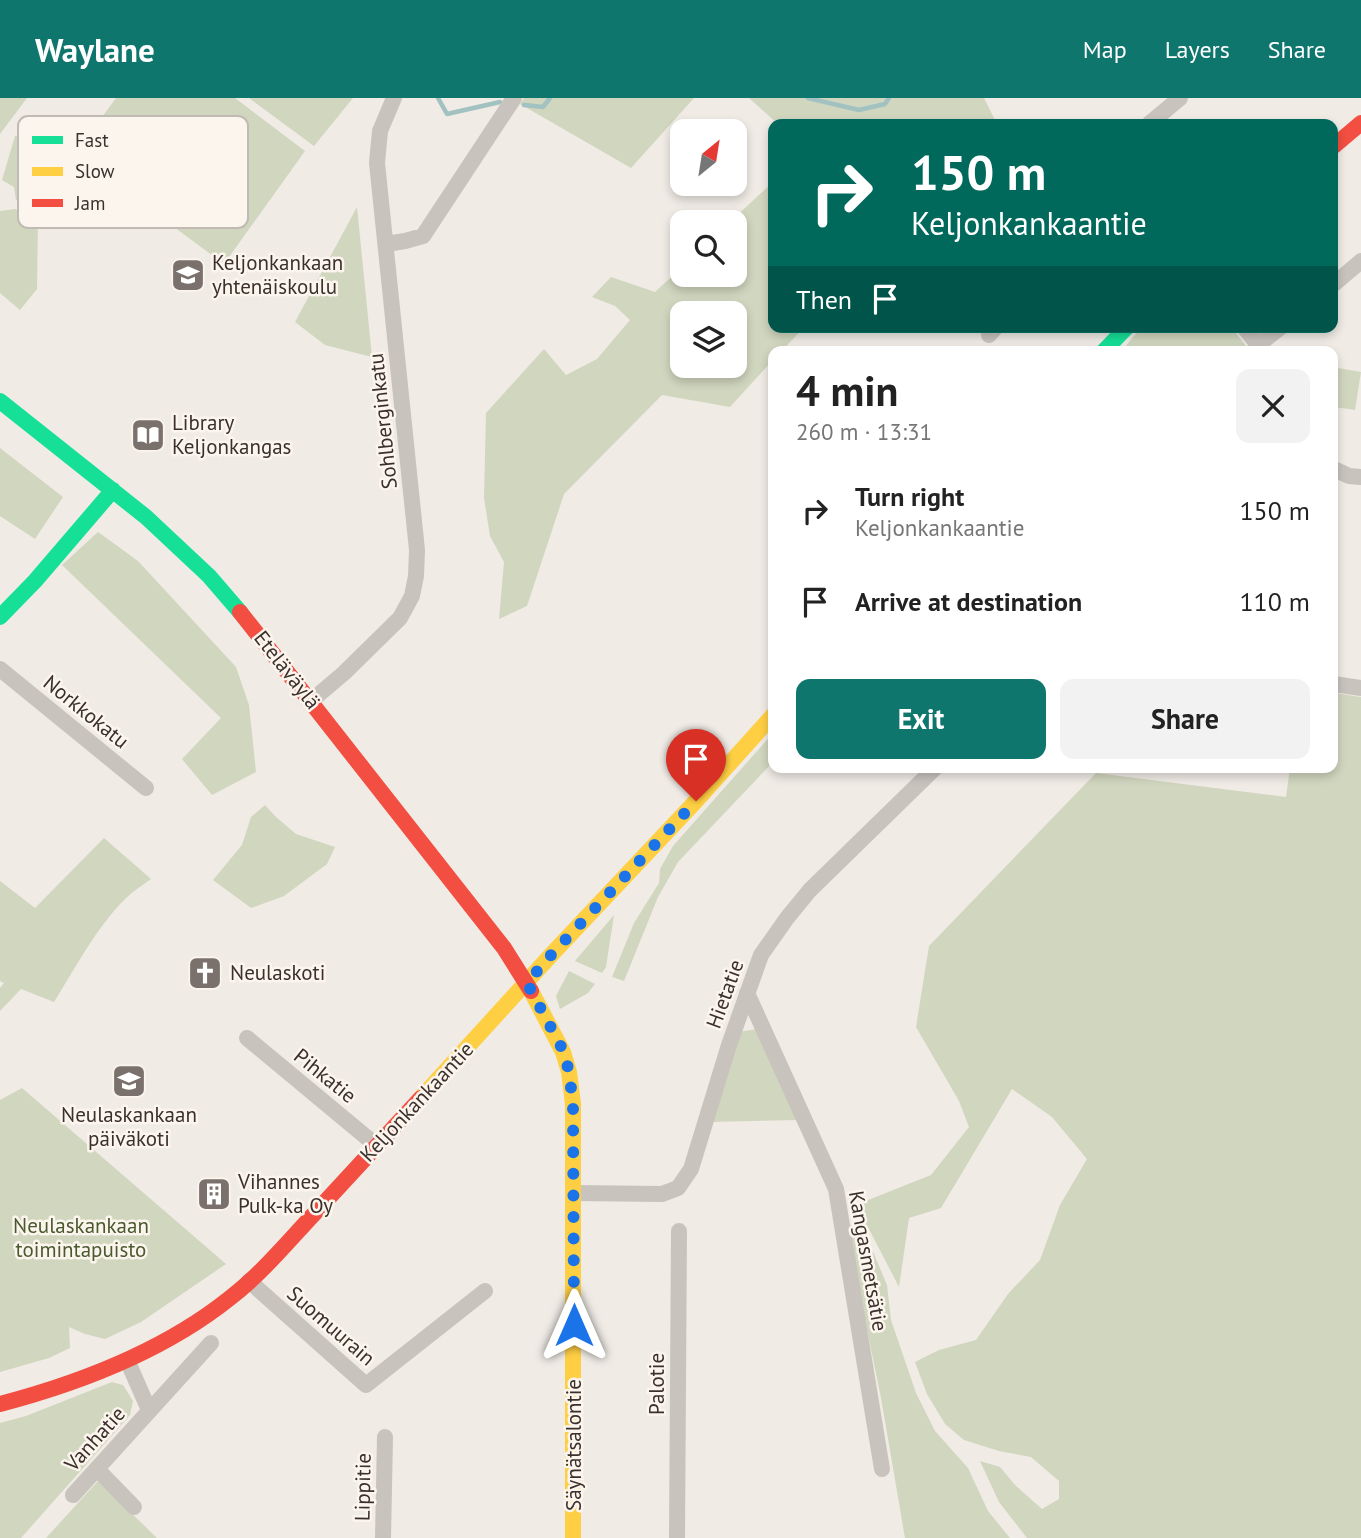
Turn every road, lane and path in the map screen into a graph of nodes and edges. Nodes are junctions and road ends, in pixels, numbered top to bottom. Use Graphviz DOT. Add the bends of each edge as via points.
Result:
graph roads {
  1 [pos="394,98"];
  2 [pos="514,98"];
  3 [pos="1180,98"];
  4 [pos="1155,119"];
  5 [pos="1361,123"];
  6 [pos="1338,143"];
  7 [pos="386,244"];
  8 [pos="1361,261"];
  9 [pos="1338,281"];
  10 [pos="1121,333"];
  11 [pos="1275,333"];
  12 [pos="1109,346"];
  13 [pos="1261,346"];
  14 [pos="0,401"];
  15 [pos="1338,471"];
  16 [pos="1361,477"];
  17 [pos="113,490"];
  18 [pos="0,617"];
  19 [pos="0,669"];
  20 [pos="1338,685"];
  21 [pos="1361,688"];
  22 [pos="311,701"];
  23 [pos="768,722"];
  24 [pos="930,773"];
  25 [pos="146,788"];
  26 [pos="527,983"];
  27 [pos="747,993"];
  28 [pos="247,1038"];
  29 [pos="377,1146"];
  30 [pos="574,1193"];
  31 [pos="679,1231"];
  32 [pos="249,1281"];
  33 [pos="485,1291"];
  34 [pos="211,1343"];
  35 [pos="127,1360"];
  36 [pos="0,1404"];
  37 [pos="149,1410"];
  38 [pos="385,1437"];
  39 [pos="97,1469"];
  40 [pos="882,1469"];
  41 [pos="73,1495"];
  42 [pos="134,1507"];
  43 [pos="383,1538"];
  44 [pos="573,1538"];
  45 [pos="677,1538"];
  1 -- 7 [label="street, Sohlberginkatu" via="380,131 377,163"];
  2 -- 7 [label="street" via="423,236"];
  3 -- 4 [label="street"];
  5 -- 6 [label="main road"];
  7 -- 22 [label="street, Sohlberginkatu" via="416,576 400,618"];
  8 -- 9 [label="street"];
  10 -- 12 [label="main road"];
  11 -- 13 [label="street"];
  14 -- 17 [label="main road, Eteläväylä"];
  15 -- 16 [label="street"];
  17 -- 18 [label="main road"];
  17 -- 22 [label="main road, Eteläväylä" via="209,576"];
  19 -- 25 [label="street, Norkkokatu"];
  20 -- 21 [label="street"];
  22 -- 26 [label="main road, Eteläväylä"];
  23 -- 26 [label="main road, Keljonkankaantie"];
  24 -- 27 [label="street, Hietatie" via="810,890 761,955"];
  26 -- 29 [label="main road, Keljonkankaantie"];
  26 -- 30 [label="main road, Säynätsalontie" via="564,1052 569,1072"];
  27 -- 30 [label="street, Hietatie" via="691,1169 678,1188 662,1194"];
  27 -- 40 [label="street, Kangasmetsätie" via="835,1189"];
  28 -- 29 [label="street, Pihkatie"];
  29 -- 32 [label="main road, Keljonkankaantie"];
  30 -- 44 [label="main road, Säynätsalontie"];
  31 -- 45 [label="street, Palotie"];
  32 -- 33 [label="street, Suomuurain" via="366,1385"];
  32 -- 35 [label="main road, Keljonkankaantie" via="219,1307"];
  34 -- 37 [label="street, Vanhatie"];
  35 -- 36 [label="main road, Keljonkankaantie"];
  35 -- 37 [label="street, Vanhatie"];
  37 -- 39 [label="street, Vanhatie"];
  38 -- 43 [label="street, Lippitie"];
  39 -- 41 [label="street, Vanhatie"];
  39 -- 42 [label="street"];
}
